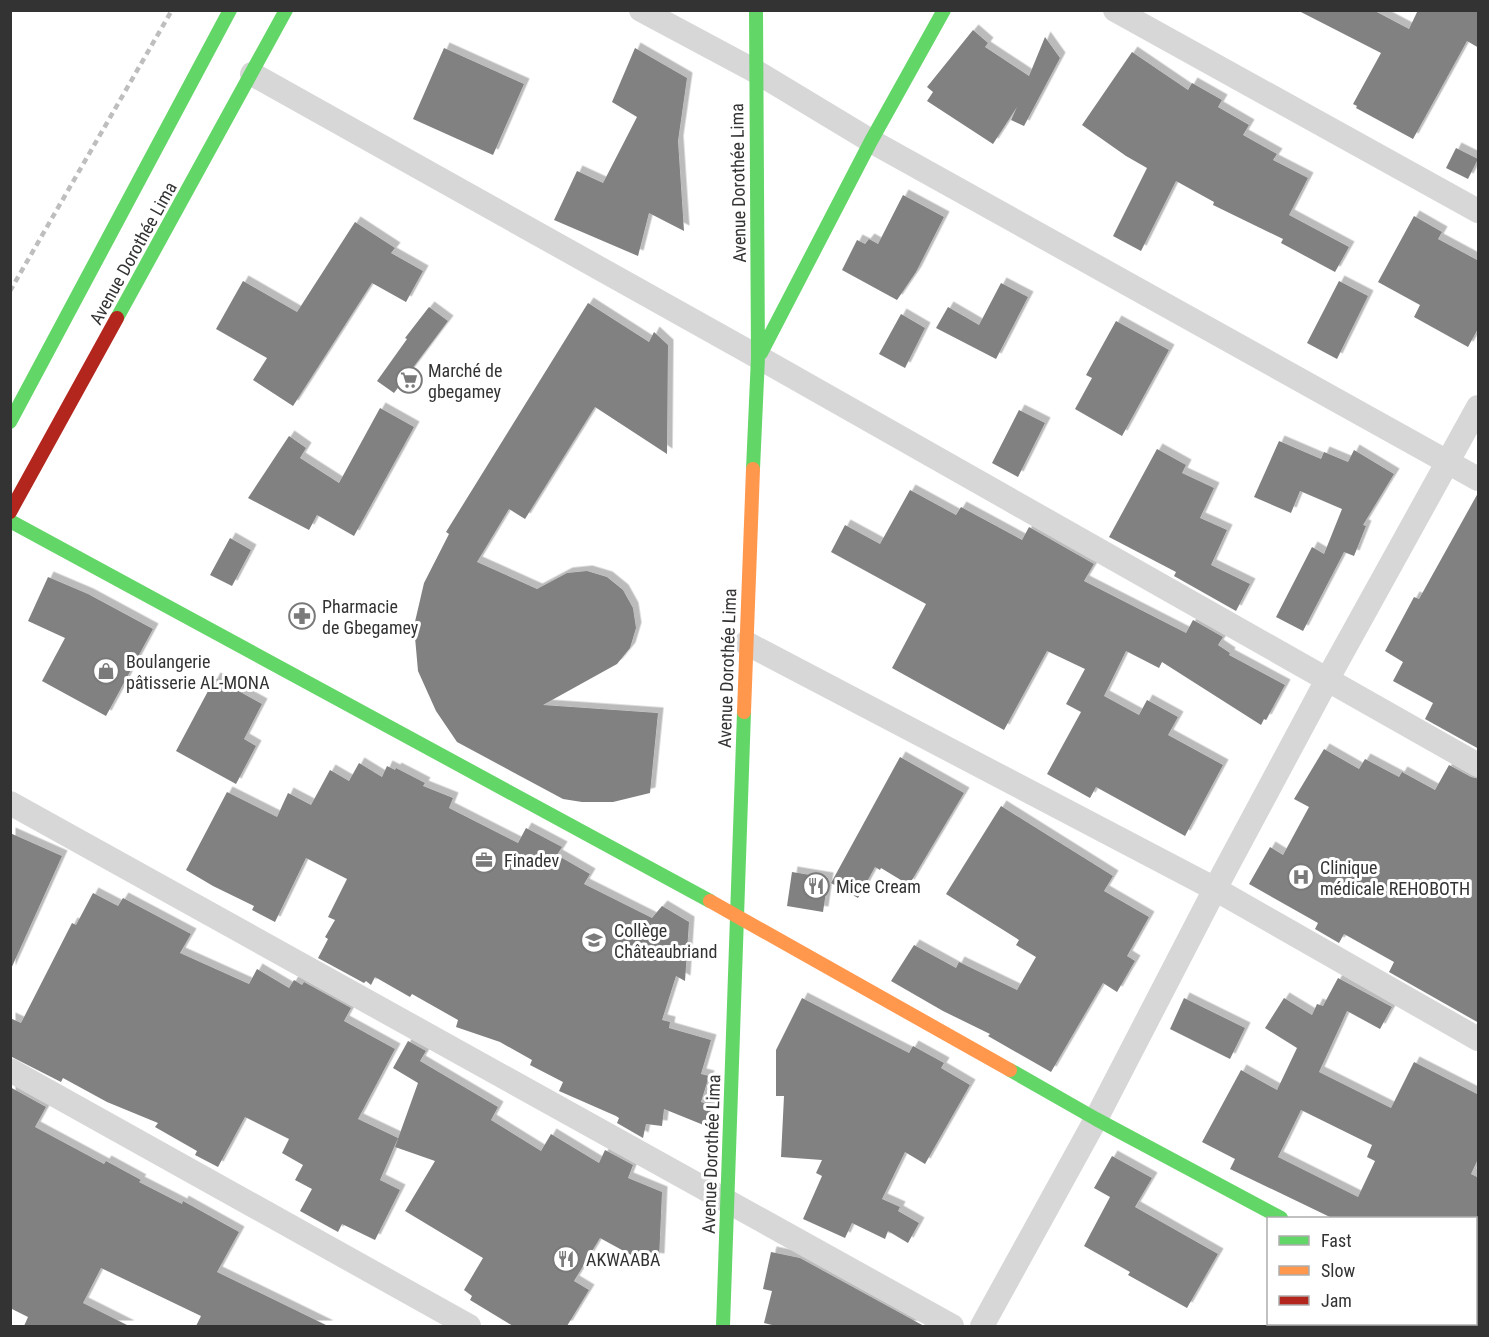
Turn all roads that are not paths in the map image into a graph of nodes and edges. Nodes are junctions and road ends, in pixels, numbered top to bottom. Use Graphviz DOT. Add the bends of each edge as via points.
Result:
graph roads {
  1 [pos="230,10"];
  2 [pos="286,10"];
  3 [pos="641,10"];
  4 [pos="756,10"];
  5 [pos="944,10"];
  6 [pos="1115,10"];
  7 [pos="755,71"];
  8 [pos="252,74"];
  9 [pos="871,141"];
  10 [pos="1479,211"];
  11 [pos="758,357"];
  12 [pos="1479,407"];
  13 [pos="10,422"];
  14 [pos="1447,462"];
  15 [pos="1479,479"];
  16 [pos="10,512"];
  17 [pos="10,521"];
  18 [pos="746,643"];
  19 [pos="1327,680"];
  20 [pos="1479,765"];
  21 [pos="10,803"];
  22 [pos="1215,889"];
  23 [pos="737,915"];
  24 [pos="1479,1038"];
  25 [pos="10,1070"];
  26 [pos="1096,1119"];
  27 [pos="727,1202"];
  28 [pos="1279,1217"];
  29 [pos="469,1326"];
  30 [pos="723,1326"];
  31 [pos="952,1326"];
  32 [pos="982,1326"];
  1 -- 13 [label="main road, Avenue Dorothée Lima"];
  2 -- 8 [label="main road, Avenue Dorothée Lima"];
  3 -- 7 [label="street"];
  4 -- 7 [label="main road, Avenue Dorothée Lima"];
  5 -- 9 [label="main road"];
  6 -- 10 [label="street"];
  7 -- 9 [label="street"];
  7 -- 11 [label="main road, Avenue Dorothée Lima"];
  8 -- 11 [label="street"];
  8 -- 16 [label="main road, Avenue Dorothée Lima"];
  9 -- 11 [label="main road"];
  9 -- 14 [label="street"];
  11 -- 18 [label="main road, Avenue Dorothée Lima"];
  11 -- 19 [label="street"];
  12 -- 14 [label="street"];
  14 -- 15 [label="street"];
  14 -- 19 [label="street"];
  17 -- 23 [label="main road"];
  18 -- 22 [label="street"];
  18 -- 23 [label="main road, Avenue Dorothée Lima"];
  19 -- 20 [label="street"];
  19 -- 22 [label="street"];
  21 -- 27 [label="street"];
  22 -- 24 [label="street"];
  22 -- 26 [label="street"];
  23 -- 26 [label="main road"];
  23 -- 27 [label="main road, Avenue Dorothée Lima"];
  25 -- 29 [label="street"];
  26 -- 28 [label="main road"];
  26 -- 32 [label="street"];
  27 -- 30 [label="main road, Avenue Dorothée Lima"];
  27 -- 31 [label="street"];
}
